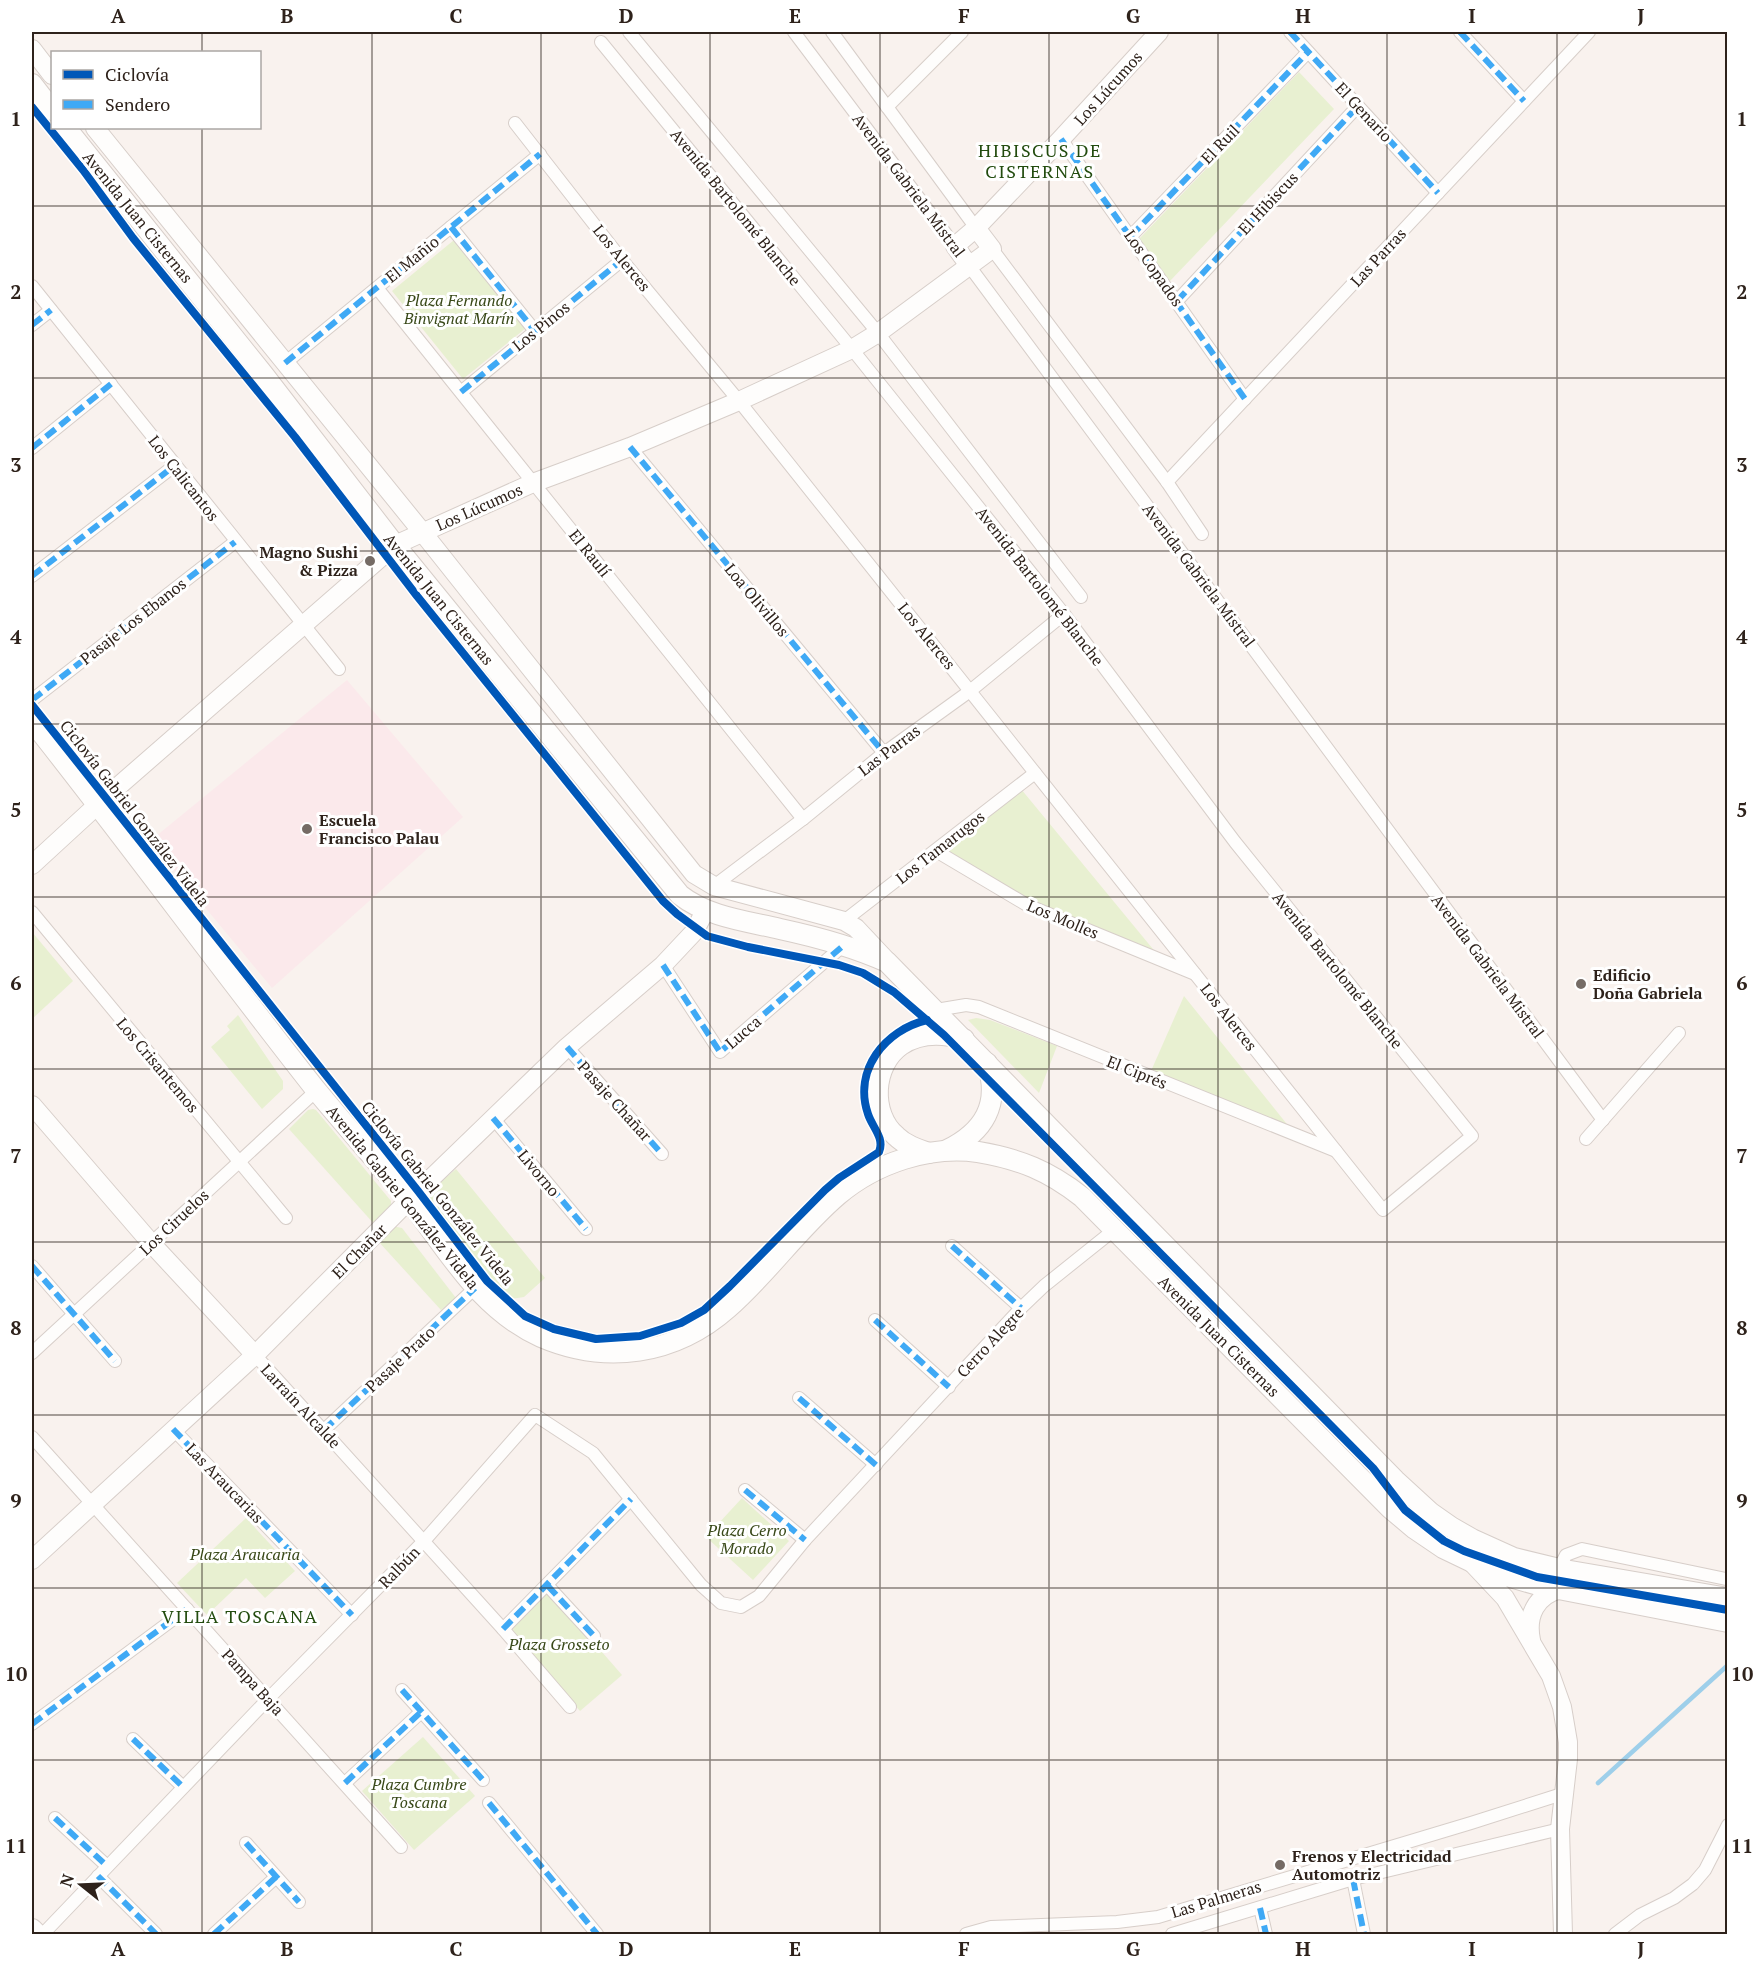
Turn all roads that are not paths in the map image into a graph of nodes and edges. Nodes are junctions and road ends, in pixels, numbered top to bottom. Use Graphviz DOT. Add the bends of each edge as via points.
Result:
graph roads {
  1 [pos="629,32"];
  2 [pos="794,32"];
  3 [pos="832,32"];
  4 [pos="962,32"];
  5 [pos="1159,32"];
  6 [pos="1290,32"];
  7 [pos="1460,32"];
  8 [pos="1589,32"];
  9 [pos="601,42"];
  10 [pos="32,49"];
  11 [pos="1308,51"];
  12 [pos="51,74"];
  13 [pos="32,84"];
  14 [pos="1524,101"];
  15 [pos="1358,106"];
  16 [pos="887,107"];
  17 [pos="51,109"];
  18 [pos="515,123"];
  19 [pos="67,129"];
  20 [pos="96,129"];
  21 [pos="1061,139"];
  22 [pos="540,154"];
  23 [pos="1438,193"];
  24 [pos="451,227"];
  25 [pos="976,228"];
  26 [pos="1131,236"];
  27 [pos="955,246"];
  28 [pos="992,249"];
  29 [pos="622,260"];
  30 [pos="970,267"];
  31 [pos="32,286"];
  32 [pos="377,288"];
  33 [pos="1177,301"];
  34 [pos="51,310"];
  35 [pos="32,325"];
  36 [pos="536,331"];
  37 [pos="878,333"];
  38 [pos="852,349"];
  39 [pos="285,363"];
  40 [pos="111,384"];
  41 [pos="461,392"];
  42 [pos="1245,399"];
  43 [pos="739,400"];
  44 [pos="630,447"];
  45 [pos="32,448"];
  46 [pos="174,466"];
  47 [pos="1167,482"];
  48 [pos="533,483"];
  49 [pos="423,533"];
  50 [pos="1202,534"];
  51 [pos="235,542"];
  52 [pos="394,545"];
  53 [pos="32,576"];
  54 [pos="1081,597"];
  55 [pos="1064,614"];
  56 [pos="304,625"];
  57 [pos="339,669"];
  58 [pos="970,691"];
  59 [pos="32,700"];
  60 [pos="32,721"];
  61 [pos="884,753"];
  62 [pos="1035,773"];
  63 [pos="98,805"];
  64 [pos="803,819"];
  65 [pos="936,851"];
  66 [pos="32,866"];
  67 [pos="714,886"];
  68 [pos="705,911"];
  69 [pos="32,912"];
  70 [pos="844,921"];
  71 [pos="844,945"];
  72 [pos="887,962"];
  73 [pos="663,965"];
  74 [pos="1196,974"];
  75 [pos="936,1010"];
  76 [pos="1679,1033"];
  77 [pos="964,1039"];
  78 [pos="567,1047"];
  79 [pos="987,1063"];
  80 [pos="317,1090"];
  81 [pos="32,1105"];
  82 [pos="493,1118"];
  83 [pos="1603,1120"];
  84 [pos="1472,1136"];
  85 [pos="1586,1139"];
  86 [pos="938,1151"];
  87 [pos="1337,1152"];
  88 [pos="662,1154"];
  89 [pos="238,1162"];
  90 [pos="409,1201"];
  91 [pos="285,1218"];
  92 [pos="586,1229"];
  93 [pos="1114,1230"];
  94 [pos="151,1243"];
  95 [pos="952,1246"];
  96 [pos="32,1266"];
  97 [pos="475,1288"];
  98 [pos="1021,1308"];
  99 [pos="73,1315"];
  100 [pos="875,1320"];
  101 [pos="32,1353"];
  102 [pos="255,1355"];
  103 [pos="115,1361"];
  104 [pos="949,1387"];
  105 [pos="799,1398"];
  106 [pos="173,1429"];
  107 [pos="324,1430"];
  108 [pos="32,1437"];
  109 [pos="876,1465"];
  110 [pos="745,1490"];
  111 [pos="631,1499"];
  112 [pos="92,1504"];
  113 [pos="805,1540"];
  114 [pos="424,1541"];
  115 [pos="32,1560"];
  116 [pos="1472,1563"];
  117 [pos="1559,1569"];
  118 [pos="548,1586"];
  119 [pos="1727,1588"];
  120 [pos="1567,1590"];
  121 [pos="759,1596"];
  122 [pos="187,1608"];
  123 [pos="351,1615"];
  124 [pos="1728,1622"];
  125 [pos="503,1629"];
  126 [pos="594,1636"];
  127 [pos="1534,1647"];
  128 [pos="402,1690"];
  129 [pos="268,1699"];
  130 [pos="570,1707"];
  131 [pos="421,1713"];
  132 [pos="32,1724"];
  133 [pos="133,1739"];
  134 [pos="483,1780"];
  135 [pos="345,1783"];
  136 [pos="183,1788"];
  137 [pos="1562,1794"];
  138 [pos="489,1803"];
  139 [pos="55,1818"];
  140 [pos="1728,1825"];
  141 [pos="1560,1829"];
  142 [pos="246,1843"];
  143 [pos="401,1847"];
  144 [pos="108,1866"];
  145 [pos="98,1876"];
  146 [pos="276,1876"];
  147 [pos="1353,1879"];
  148 [pos="299,1902"];
  149 [pos="1260,1908"];
  150 [pos="32,1929"];
  151 [pos="37,1935"];
  152 [pos="44,1935"];
  153 [pos="156,1935"];
  154 [pos="214,1935"];
  155 [pos="597,1935"];
  156 [pos="966,1935"];
  157 [pos="1172,1935"];
  158 [pos="1266,1935"];
  159 [pos="1364,1935"];
  160 [pos="1563,1935"];
  161 [pos="1615,1935"];
  1 -- 37 [label="street, Avenida Bartolomé Blanche"];
  2 -- 27 [label="street, Avenida Gabriela Mistral"];
  3 -- 16 [label="street, Avenida Gabriela Mistral"];
  4 -- 16 [label="street"];
  5 -- 21 [label="street, Los Lúcumos"];
  6 -- 11 [label="street, El Genario"];
  7 -- 14 [label="street"];
  8 -- 14 [label="street, Las Parras"];
  9 -- 38 [label="street, Avenida Bartolomé Blanche"];
  10 -- 12 [label="street"];
  11 -- 15 [label="street, El Genario"];
  11 -- 26 [label="street, El Ruil"];
  13 -- 17 [label="main road"];
  14 -- 23 [label="street, Las Parras"];
  15 -- 23 [label="street, El Genario"];
  15 -- 33 [label="street, El Hibiscus"];
  16 -- 25 [label="street, Avenida Gabriela Mistral"];
  18 -- 22 [label="street, Los Alerces"];
  19 -- 52 [label="main road, Avenida Juan Cisternas"];
  20 -- 39 [label="street, Avenida Juan Cisternas"];
  21 -- 25 [label="street, Los Lúcumos"];
  21 -- 26 [label="street, Los Copados"];
  22 -- 24 [label="street, El Mañio"];
  22 -- 29 [label="street, Los Alerces"];
  23 -- 42 [label="street, Las Parras"];
  24 -- 32 [label="street, El Mañio"];
  24 -- 36 [label="street"];
  25 -- 27 [label="street, Los Lúcumos"];
  25 -- 28 [label="street, Avenida Gabriela Mistral"];
  26 -- 33 [label="street, Los Copados"];
  27 -- 30 [label="street, Avenida Gabriela Mistral"];
  28 -- 30 [label="street, Los Lúcumos"];
  28 -- 47 [label="street, Avenida Gabriela Mistral"];
  29 -- 36 [label="street, Los Pinos"];
  29 -- 43 [label="street, Los Alerces"];
  30 -- 37 [label="street, Los Lúcumos"];
  30 -- 83 [label="street, Avenida Gabriela Mistral"];
  31 -- 34 [label="street, Los Calicantos"];
  32 -- 39 [label="street, El Mañio"];
  32 -- 41 [label="street, El Raulí"];
  33 -- 42 [label="street, Los Copados"];
  34 -- 35 [label="street"];
  34 -- 40 [label="street, Los Calicantos"];
  36 -- 41 [label="street, Los Pinos"];
  37 -- 38 [label="street, Los Lúcumos"];
  37 -- 54 [label="street, Avenida Bartolomé Blanche"];
  38 -- 43 [label="street, Los Lúcumos"];
  38 -- 55 [label="street, Avenida Bartolomé Blanche"];
  39 -- 49 [label="street, Avenida Juan Cisternas"];
  40 -- 45 [label="street"];
  40 -- 46 [label="street, Los Calicantos"];
  41 -- 48 [label="street, El Raulí"];
  42 -- 47 [label="street, Las Parras"];
  43 -- 44 [label="street, Los Lúcumos"];
  43 -- 58 [label="street, Los Alerces"];
  44 -- 48 [label="street, Los Lúcumos"];
  44 -- 61 [label="street, Loa Olivillos"];
  46 -- 51 [label="street, Los Calicantos"];
  46 -- 53 [label="street"];
  47 -- 50 [label="street, Avenida Gabriela Mistral"];
  48 -- 49 [label="street, Los Lúcumos"];
  48 -- 64 [label="street, El Raulí"];
  49 -- 52 [label="street, Los Lúcumos"];
  49 -- 67 [label="street, Avenida Juan Cisternas" via="694,874"];
  51 -- 56 [label="street, Los Calicantos"];
  51 -- 59 [label="street, Pasaje Los Ebanos"];
  52 -- 56 [label="street, Los Lúcumos"];
  52 -- 68 [label="main road, Avenida Juan Cisternas" via="669,884"];
  55 -- 58 [label="street, Las Parras"];
  55 -- 84 [label="street, Avenida Bartolomé Blanche" via="1235,842"];
  56 -- 57 [label="street, Los Calicantos"];
  56 -- 63 [label="street, Los Lúcumos"];
  58 -- 61 [label="street, Las Parras"];
  58 -- 62 [label="street, Los Alerces"];
  60 -- 63 [label="main road, Avenida Gabriel González Videla"];
  61 -- 64 [label="street, Las Parras"];
  62 -- 65 [label="street, Los Tamarugos"];
  62 -- 74 [label="street, Los Alerces"];
  63 -- 66 [label="street, Los Lúcumos"];
  63 -- 80 [label="main road, Avenida Gabriel González Videla"];
  64 -- 67 [label="street, Las Parras"];
  65 -- 70 [label="street, Los Tamarugos"];
  65 -- 74 [label="street, Los Molles" via="1027,904"];
  67 -- 70 [label="street, Avenida Juan Cisternas"];
  68 -- 71 [label="main road, Avenida Juan Cisternas"];
  68 -- 73 [label="street, El Chañar" via="694,932"];
  69 -- 89 [label="street, Los Crisantemos"];
  70 -- 72 [label="street, Avenida Juan Cisternas" via="856,928"];
  71 -- 72 [label="main road, Avenida Juan Cisternas"];
  71 -- 73 [label="street, Lucca" via="720,1052"];
  72 -- 75 [label="main road, Avenida Juan Cisternas"];
  73 -- 78 [label="street, El Chañar"];
  74 -- 87 [label="street, Los Alerces"];
  75 -- 77 [label="main road, Avenida Juan Cisternas"];
  75 -- 87 [label="street, El Ciprés" via="979,1007"];
  76 -- 83 [label="street"];
  77 -- 79 [label="main road, Avenida Juan Cisternas"];
  77 -- 86 [label="main road" via="921,1036 899,1046 881,1072 877,1095 883,1120 892,1133 903,1142"];
  78 -- 82 [label="street, El Chañar"];
  78 -- 88 [label="street, Pasaje Chañar"];
  79 -- 86 [label="main road" via="992,1095 984,1119 964,1142"];
  79 -- 117 [label="main road, Avenida Juan Cisternas" via="1412,1497 1472,1539 1514,1558"];
  80 -- 89 [label="street, Los Ciruelos"];
  80 -- 90 [label="main road, Avenida Gabriel González Videla"];
  81 -- 94 [label="street, Larraín Alcalde"];
  82 -- 90 [label="street, El Chañar"];
  82 -- 92 [label="street, Livorno"];
  83 -- 85 [label="street"];
  84 -- 87 [label="street, Los Alerces" via="1383,1210"];
  86 -- 93 [label="main road, Avenida Juan Cisternas" via="989,1154 1046,1172 1082,1197"];
  86 -- 97 [label="main road, Avenida Gabriel González Videla" via="893,1163 847,1188 726,1310 697,1331 665,1345 618,1354 564,1345 510,1320"];
  89 -- 91 [label="street, Los Crisantemos"];
  89 -- 94 [label="street, Los Ciruelos"];
  90 -- 97 [label="main road, Avenida Gabriel González Videla"];
  90 -- 102 [label="street, El Chañar"];
  93 -- 98 [label="street, Cerro Alegre"];
  93 -- 116 [label="main road, Avenida Juan Cisternas" via="1389,1508 1429,1539"];
  94 -- 99 [label="street, Los Ciruelos"];
  94 -- 102 [label="street, Larraín Alcalde"];
  95 -- 98 [label="street"];
  96 -- 99 [label="street"];
  97 -- 107 [label="street, Pasaje Prato"];
  98 -- 104 [label="street, Cerro Alegre"];
  99 -- 101 [label="street, Los Ciruelos"];
  99 -- 103 [label="street"];
  100 -- 104 [label="street"];
  102 -- 106 [label="street, El Chañar"];
  102 -- 107 [label="street, Larraín Alcalde"];
  104 -- 109 [label="street, Cerro Alegre"];
  105 -- 109 [label="street"];
  106 -- 112 [label="street, El Chañar"];
  106 -- 123 [label="street, Las Araucarias"];
  107 -- 114 [label="street, Larraín Alcalde"];
  108 -- 112 [label="street, Pampa Baja"];
  109 -- 113 [label="street, Cerro Alegre"];
  110 -- 113 [label="street"];
  111 -- 114 [label="street, Ralbún" via="593,1453 535,1415"];
  111 -- 118 [label="street"];
  111 -- 121 [label="street, Ralbún" via="721,1603 741,1607"];
  112 -- 115 [label="street, El Chañar"];
  112 -- 122 [label="street, Pampa Baja"];
  113 -- 121 [label="street, Cerro Alegre"];
  114 -- 123 [label="street, Ralbún"];
  114 -- 125 [label="street, Larraín Alcalde"];
  116 -- 120 [label="main road, Avenida Juan Cisternas" via="1515,1579"];
  116 -- 127 [label="street, Avenida Juan Cisternas" via="1500,1591"];
  117 -- 119 [label="main road, Avenida Juan Cisternas"];
  117 -- 119 [label="street" via="1566,1556 1582,1549"];
  118 -- 125 [label="street"];
  118 -- 126 [label="street"];
  120 -- 124 [label="main road, Avenida Juan Cisternas"];
  120 -- 127 [label="street" via="1545,1595 1533,1609 1529,1624"];
  122 -- 129 [label="street, Pampa Baja"];
  122 -- 132 [label="street"];
  123 -- 129 [label="street, Ralbún"];
  125 -- 130 [label="street, Larraín Alcalde"];
  127 -- 137 [label="street, Avenida Juan Cisternas" via="1557,1691 1566,1724 1568,1759"];
  128 -- 131 [label="street"];
  129 -- 135 [label="street, Pampa Baja"];
  129 -- 136 [label="street, Ralbún"];
  131 -- 134 [label="street"];
  131 -- 135 [label="street"];
  133 -- 136 [label="street"];
  135 -- 143 [label="street, Pampa Baja"];
  136 -- 144 [label="street, Ralbún"];
  137 -- 141 [label="street, Avenida Juan Cisternas"];
  137 -- 156 [label="street, Las Palmeras" via="1158,1917 991,1927"];
  138 -- 155 [label="street"];
  139 -- 144 [label="street"];
  140 -- 161 [label="street" via="1693,1884 1640,1915"];
  141 -- 147 [label="street, Las Palmeras"];
  141 -- 160 [label="street, Avenida Juan Cisternas"];
  142 -- 146 [label="street"];
  144 -- 145 [label="street, Ralbún"];
  145 -- 152 [label="street, Ralbún"];
  145 -- 153 [label="street"];
  146 -- 148 [label="street"];
  146 -- 154 [label="street"];
  147 -- 149 [label="street, Las Palmeras"];
  147 -- 159 [label="street"];
  149 -- 157 [label="street, Las Palmeras"];
  149 -- 158 [label="street"];
  150 -- 151 [label="main road"];
}
